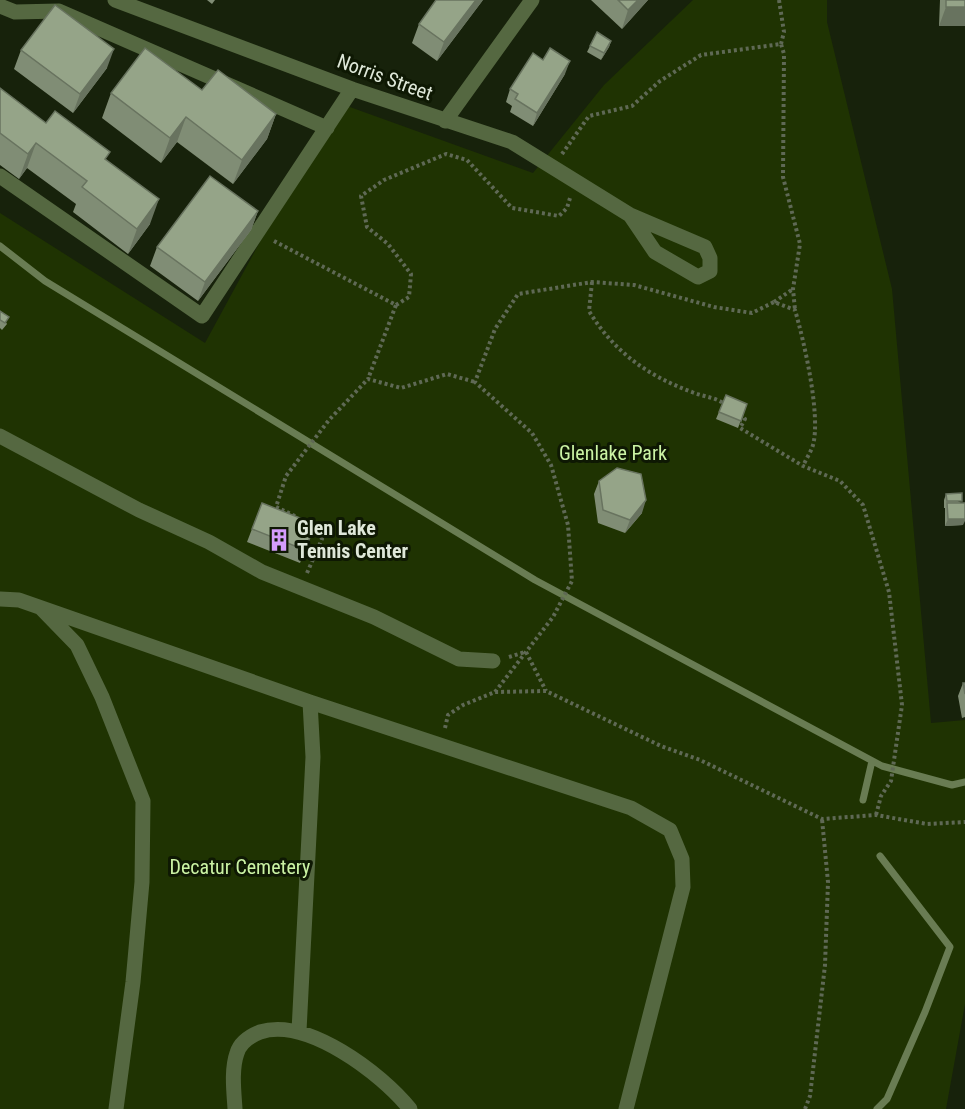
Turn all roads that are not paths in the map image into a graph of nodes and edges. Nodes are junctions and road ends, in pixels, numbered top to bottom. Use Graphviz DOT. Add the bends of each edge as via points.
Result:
graph roads {
  1 [pos="115,0"];
  2 [pos="532,0"];
  3 [pos="0,6"];
  4 [pos="352,89"];
  5 [pos="445,121"];
  6 [pos="327,128"];
  7 [pos="0,176"];
  8 [pos="630,215"];
  9 [pos="0,436"];
  10 [pos="0,599"];
  11 [pos="39,607"];
  12 [pos="493,661"];
  13 [pos="310,702"];
  14 [pos="299,1031"];
  15 [pos="116,1109"];
  16 [pos="236,1109"];
  17 [pos="410,1109"];
  18 [pos="626,1109"];
  1 -- 4 [label="street, Norris Street"];
  2 -- 5 [label="street"];
  3 -- 6 [label="street" via="15,12 59,10"];
  4 -- 5 [label="street, Norris Street"];
  4 -- 6 [label="street"];
  5 -- 8 [label="street, Norris Street" via="512,142"];
  6 -- 7 [label="street" via="202,316"];
  8 -- 8 [label="street, Norris Street" via="655,252 698,277 710,271 705,247"];
  9 -- 12 [label="street" via="262,572 374,617 459,659"];
  10 -- 11 [label="street"];
  11 -- 13 [label="street"];
  11 -- 15 [label="street" via="77,645 143,801 142,882"];
  13 -- 14 [label="street" via="313,756"];
  13 -- 18 [label="street" via="631,808 670,830 682,860 683,887"];
  14 -- 16 [label="street" via="273,1028 250,1036 237,1052"];
  14 -- 17 [label="street" via="361,1065"];
}
